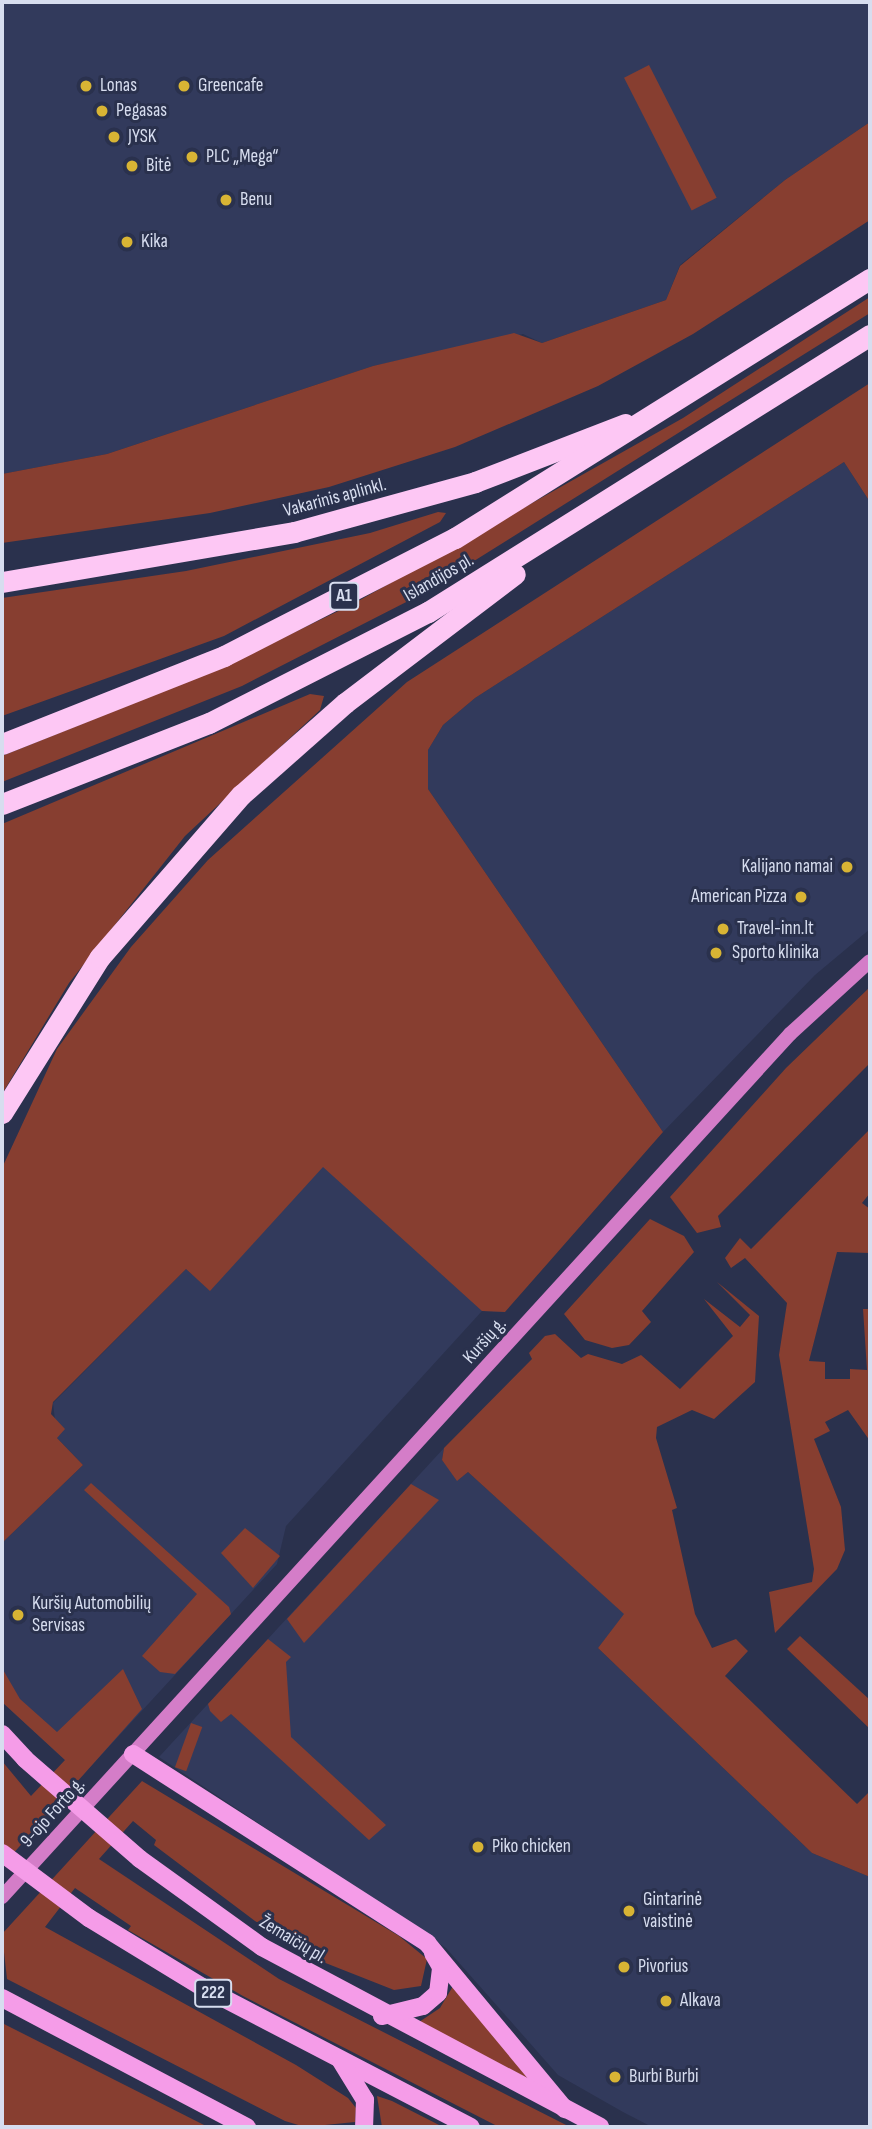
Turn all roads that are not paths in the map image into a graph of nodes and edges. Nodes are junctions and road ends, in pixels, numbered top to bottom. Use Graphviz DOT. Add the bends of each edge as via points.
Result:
graph roads {
  1 [pos="870,279"];
  2 [pos="870,335"];
  3 [pos="666,408"];
  4 [pos="595,513"];
  5 [pos="57,569"];
  6 [pos="2,572"];
  7 [pos="2,582"];
  8 [pos="2,744"];
  9 [pos="2,804"];
  10 [pos="870,961"];
  11 [pos="2,1114"];
  12 [pos="2,1734"];
  13 [pos="133,1754"];
  14 [pos="2,1853"];
  15 [pos="2,1898"];
  16 [pos="427,1943"];
  17 [pos="2,1998"];
  18 [pos="382,2016"];
  19 [pos="341,2061"];
  20 [pos="565,2109"];
  21 [pos="247,2127"];
  22 [pos="364,2127"];
  23 [pos="471,2127"];
  24 [pos="600,2127"];
  1 -- 3 [label="highway, Islandijos pl. / A1"];
  2 -- 4 [label="highway, Islandijos pl."];
  3 -- 5 [label="highway, Vakarinis aplinkl." via="475,482 380,510 231,545"];
  3 -- 8 [label="highway, Islandijos pl. / A1" via="544,486 306,615 135,693"];
  4 -- 9 [label="highway, Islandijos pl." via="289,685"];
  4 -- 11 [label="highway" via="345,703 241,795 100,957"];
  5 -- 6 [label="highway"];
  5 -- 7 [label="highway, Vakarinis aplinkl."];
  10 -- 13 [label="main road, Kuršių g." via="790,1034"];
  12 -- 18 [label="main road, Žemaičių pl., bridge" via="140,1859 261,1947"];
  13 -- 15 [label="main road, 9-ojo Forto g."];
  13 -- 16 [label="main road"];
  14 -- 19 [label="main road, 222, bridge" via="89,1919"];
  16 -- 18 [label="main road" via="441,1967 438,1993 423,2006"];
  16 -- 20 [label="main road"];
  17 -- 21 [label="main road"];
  18 -- 20 [label="main road, Žemaičių pl."];
  19 -- 22 [label="main road" via="365,2100"];
  19 -- 23 [label="main road, 222"];
  20 -- 24 [label="main road, Žemaičių pl."];
}
